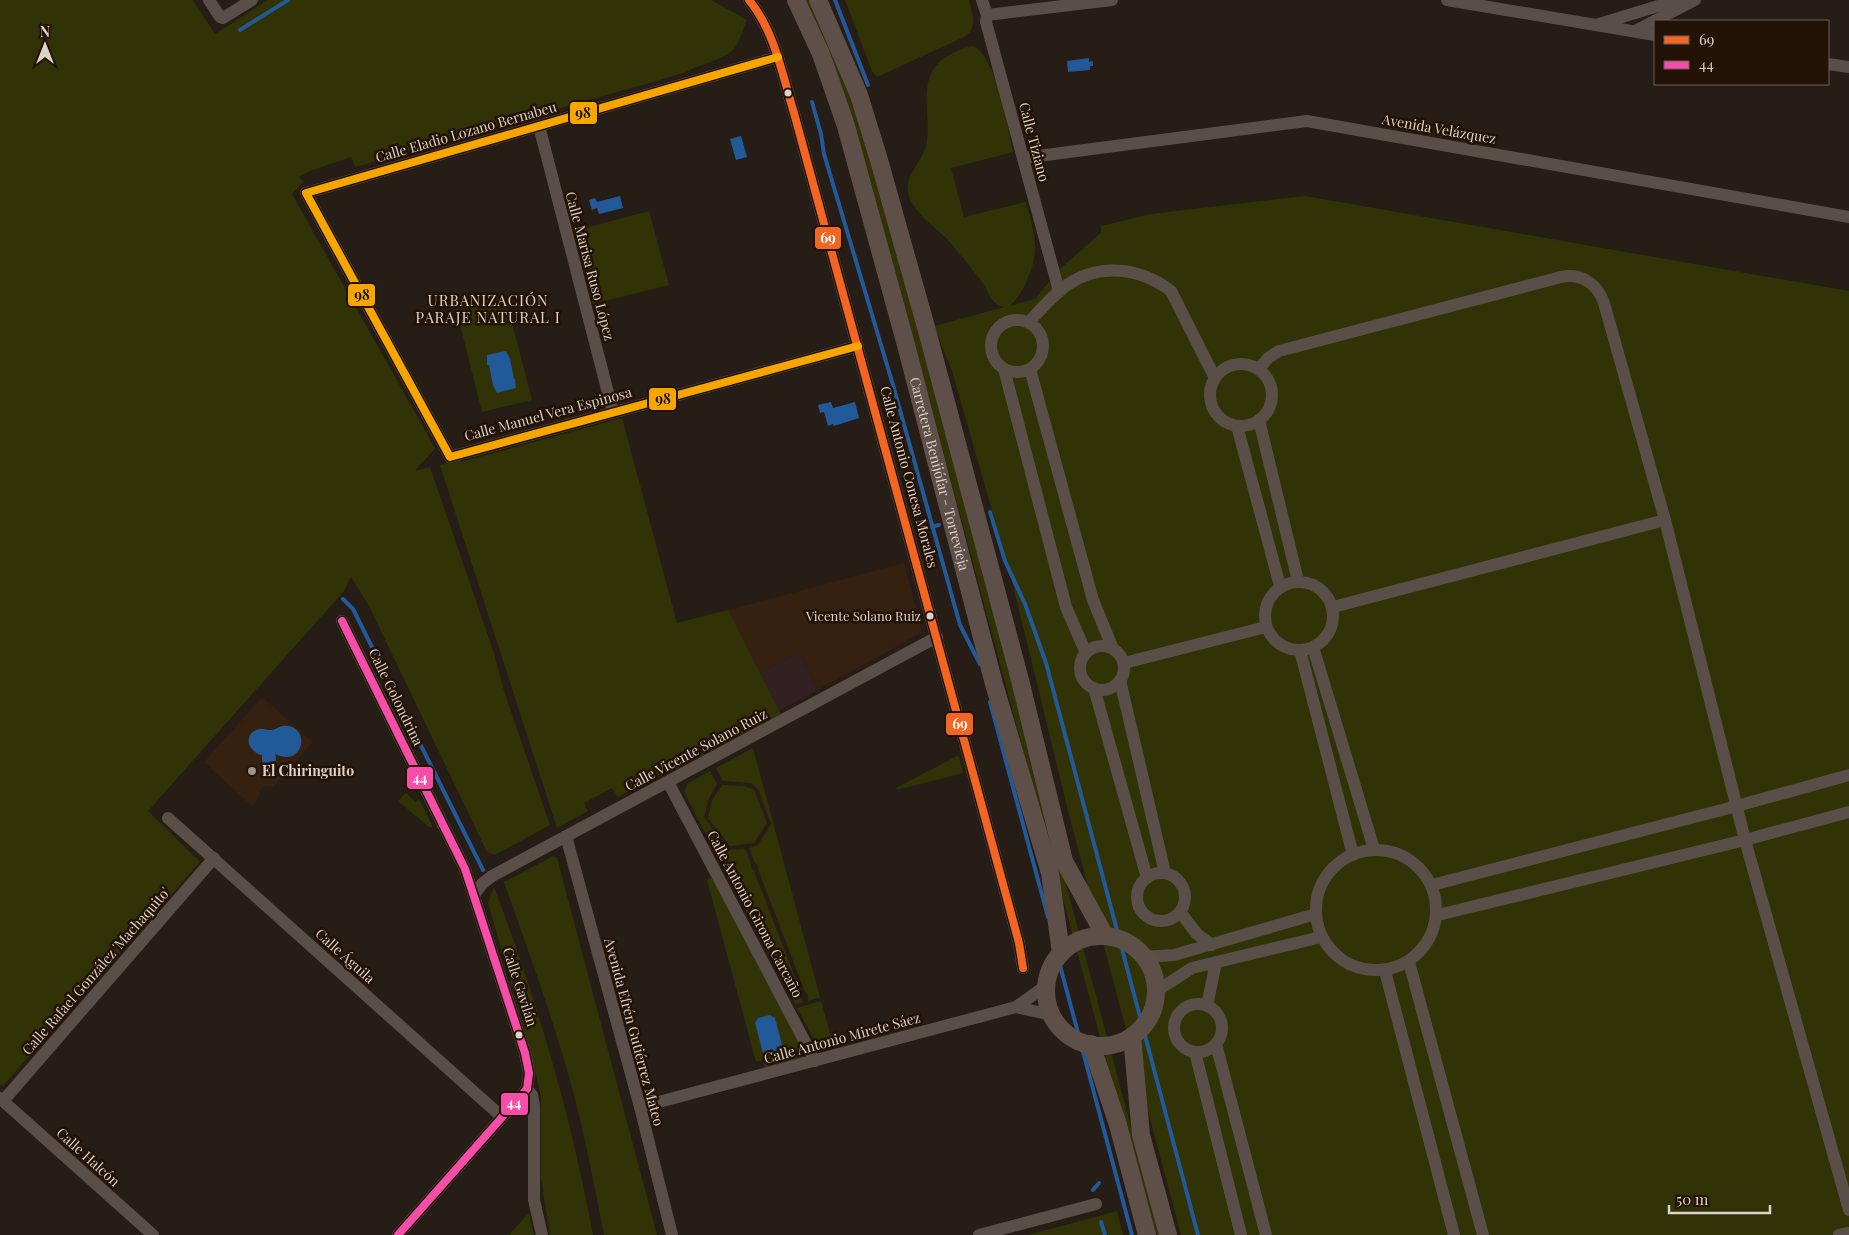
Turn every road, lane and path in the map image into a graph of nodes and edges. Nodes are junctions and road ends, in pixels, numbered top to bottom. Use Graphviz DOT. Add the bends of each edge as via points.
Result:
graph roads {
  1 [pos="209,0"];
  2 [pos="252,0"];
  3 [pos="749,0"];
  4 [pos="796,0"];
  5 [pos="818,0"];
  6 [pos="982,0"];
  7 [pos="1112,0"];
  8 [pos="1447,0"];
  9 [pos="1678,0"];
  10 [pos="1695,0"];
  11 [pos="1654,7"];
  12 [pos="987,15"];
  13 [pos="1656,20"];
  14 [pos="1654,21"];
  15 [pos="1596,25"];
  16 [pos="1635,31"];
  17 [pos="1654,35"];
  18 [pos="778,58"];
  19 [pos="1829,64"];
  20 [pos="1849,67"];
  21 [pos="539,126"];
  22 [pos="1023,158"];
  23 [pos="1849,217"];
  24 [pos="1059,291"];
  25 [pos="1029,322"];
  26 [pos="858,346"];
  27 [pos="1004,368"];
  28 [pos="1030,368"];
  29 [pos="1259,369"];
  30 [pos="1215,378"];
  31 [pos="613,412"];
  32 [pos="1259,420"];
  33 [pos="1237,426"];
  34 [pos="450,457"];
  35 [pos="1664,520"];
  36 [pos="1298,581"];
  37 [pos="1280,586"];
  38 [pos="1333,607"];
  39 [pos="342,621"];
  40 [pos="1266,627"];
  41 [pos="937,637"];
  42 [pos="1313,647"];
  43 [pos="1113,649"];
  44 [pos="1300,650"];
  45 [pos="1086,653"];
  46 [pos="1124,663"];
  47 [pos="1120,680"];
  48 [pos="1094,688"];
  49 [pos="1849,775"];
  50 [pos="668,782"];
  51 [pos="1737,806"];
  52 [pos="1849,812"];
  53 [pos="168,818"];
  54 [pos="566,836"];
  55 [pos="1745,840"];
  56 [pos="1374,849"];
  57 [pos="1353,855"];
  58 [pos="214,858"];
  59 [pos="1165,874"];
  60 [pos="1147,878"];
  61 [pos="1432,885"];
  62 [pos="474,895"];
  63 [pos="1180,912"];
  64 [pos="1316,914"];
  65 [pos="1438,916"];
  66 [pos="1105,936"];
  67 [pos="1321,937"];
  68 [pos="1212,945"];
  69 [pos="1061,954"];
  70 [pos="1143,957"];
  71 [pos="1216,962"];
  72 [pos="1409,962"];
  73 [pos="1023,968"];
  74 [pos="1385,971"];
  75 [pos="1047,985"];
  76 [pos="1155,992"];
  77 [pos="1207,1006"];
  78 [pos="1016,1007"];
  79 [pos="1052,1015"];
  80 [pos="1132,1036"];
  81 [pos="1091,1044"];
  82 [pos="1216,1044"];
  83 [pos="1195,1052"];
  84 [pos="815,1061"];
  85 [pos="527,1089"];
  86 [pos="1,1099"];
  87 [pos="640,1107"];
  88 [pos="502,1117"];
  89 [pos="1096,1204"];
  90 [pos="1849,1210"];
  91 [pos="1013,1230"];
  92 [pos="1849,1232"];
  93 [pos="153,1235"];
  94 [pos="398,1235"];
  95 [pos="542,1235"];
  96 [pos="672,1235"];
  97 [pos="978,1235"];
  98 [pos="1147,1235"];
  99 [pos="1168,1235"];
  100 [pos="1242,1235"];
  101 [pos="1266,1235"];
  102 [pos="1454,1235"];
  103 [pos="1483,1235"];
  104 [pos="1839,1235"];
  1 -- 2 [label="street" via="220,18"];
  3 -- 18 [label="street, Calle Antonio Conesa Morales" via="765,23"];
  4 -- 69 [label="main road, Carretera Benijófar - Torrevieja" via="821,54 846,126 994,684 1050,874"];
  5 -- 66 [label="main road, Carretera Benijófar - Torrevieja" via="860,96 879,160 1017,671 1064,861"];
  6 -- 12 [label="street, Calle Tiziano"];
  7 -- 12 [label="street"];
  8 -- 15 [label="street"];
  9 -- 11 [label="street"];
  10 -- 13 [label="street"];
  11 -- 15 [label="street"];
  11 -- 16 [label="street"];
  12 -- 22 [label="street, Calle Tiziano" via="986,22"];
  14 -- 16 [label="street"];
  15 -- 16 [label="street"];
  16 -- 17 [label="street"];
  18 -- 21 [label="street, Calle Eladio Lozano Bernabeu"];
  18 -- 26 [label="street, Calle Antonio Conesa Morales"];
  19 -- 20 [label="street"];
  21 -- 31 [label="street, Calle Marisa Ruso López"];
  21 -- 34 [label="street, Calle Eladio Lozano Bernabeu" via="306,192"];
  22 -- 23 [label="street, Avenida Velázquez" via="1307,121"];
  22 -- 24 [label="street, Calle Tiziano"];
  24 -- 25 [label="street"];
  24 -- 30 [label="street" via="1079,278 1103,271 1139,273 1156,281 1171,291"];
  25 -- 27 [label="street" via="1013,320 998,327 991,341 993,357"];
  25 -- 28 [label="street" via="1039,332 1043,345 1040,359"];
  26 -- 31 [label="street, Calle Manuel Vera Espinosa"];
  26 -- 41 [label="street, Calle Antonio Conesa Morales"];
  27 -- 28 [label="street" via="1017,372"];
  27 -- 45 [label="street" via="1066,607"];
  28 -- 43 [label="street" via="1093,600"];
  29 -- 30 [label="street" via="1242,363 1224,368"];
  29 -- 32 [label="street" via="1270,383 1272,401"];
  29 -- 35 [label="street" via="1278,351 1561,277 1582,278 1599,290 1604,303"];
  30 -- 33 [label="street" via="1209,399 1216,416 1231,426"];
  31 -- 34 [label="street, Calle Manuel Vera Espinosa"];
  32 -- 33 [label="street" via="1249,426"];
  32 -- 36 [label="street"];
  33 -- 37 [label="street"];
  35 -- 38 [label="street"];
  35 -- 51 [label="street"];
  36 -- 37 [label="street"];
  36 -- 38 [label="street" via="1317,586"];
  37 -- 40 [label="street" via="1265,605"];
  38 -- 42 [label="street" via="1333,625 1319,645"];
  39 -- 62 [label="street, Calle Golondrina"];
  40 -- 44 [label="street" via="1268,634 1283,647"];
  40 -- 46 [label="street"];
  41 -- 50 [label="street, Calle Vicente Solano Ruiz"];
  41 -- 73 [label="street, Calle Antonio Conesa Morales"];
  42 -- 44 [label="street"];
  42 -- 56 [label="street"];
  43 -- 45 [label="street" via="1094,647"];
  43 -- 46 [label="street"];
  44 -- 57 [label="street"];
  45 -- 48 [label="street" via="1080,665 1082,678"];
  46 -- 47 [label="street"];
  47 -- 48 [label="street" via="1103,691"];
  47 -- 59 [label="street"];
  48 -- 60 [label="street"];
  49 -- 51 [label="street"];
  50 -- 54 [label="street, Calle Vicente Solano Ruiz"];
  50 -- 84 [label="street, Calle Antonio Girona Carcaño"];
  51 -- 55 [label="street"];
  51 -- 61 [label="street"];
  52 -- 55 [label="street"];
  53 -- 58 [label="street, Calle Águila"];
  54 -- 62 [label="street, Calle Vicente Solano Ruiz" via="492,876"];
  54 -- 87 [label="street, Avenida Efrén Gutiérrez Mateo"];
  55 -- 65 [label="street"];
  55 -- 90 [label="street"];
  56 -- 57 [label="street"];
  56 -- 61 [label="street" via="1412,861"];
  57 -- 64 [label="street" via="1335,866 1320,887"];
  58 -- 86 [label="street, Calle Rafael González 'Machaquito'"];
  58 -- 88 [label="street, Calle Águila"];
  59 -- 60 [label="street"];
  59 -- 63 [label="street" via="1182,885 1185,901"];
  60 -- 63 [label="street" via="1138,890 1138,905 1142,912 1162,921 1170,920"];
  61 -- 65 [label="street"];
  62 -- 85 [label="street, Calle Gavilán" via="525,1053 529,1073"];
  63 -- 68 [label="street" via="1197,934"];
  64 -- 67 [label="street"];
  64 -- 68 [label="street"];
  65 -- 72 [label="street" via="1429,942"];
  66 -- 69 [label="main road" via="1087,938 1070,945"];
  66 -- 70 [label="main road" via="1123,940"];
  67 -- 71 [label="street"];
  67 -- 74 [label="street" via="1337,957 1359,969"];
  68 -- 70 [label="street" via="1174,955"];
  69 -- 75 [label="main road" via="1049,974"];
  70 -- 76 [label="main road" via="1150,965"];
  71 -- 76 [label="street" via="1192,968"];
  71 -- 77 [label="street"];
  72 -- 74 [label="street"];
  72 -- 103 [label="street"];
  74 -- 102 [label="street"];
  75 -- 78 [label="street"];
  75 -- 79 [label="main road"];
  76 -- 80 [label="main road" via="1149,1017"];
  77 -- 82 [label="street" via="1214,1009 1222,1022"];
  77 -- 83 [label="street" via="1192,1004 1184,1008 1175,1021 1174,1029 1180,1044"];
  78 -- 79 [label="street, Calle Antonio Mirete Sáez"];
  78 -- 84 [label="street, Calle Antonio Mirete Sáez"];
  79 -- 81 [label="main road" via="1057,1025 1071,1037"];
  80 -- 81 [label="main road" via="1123,1042 1105,1046"];
  80 -- 99 [label="main road" via="1141,1135"];
  81 -- 98 [label="main road" via="1118,1125"];
  82 -- 83 [label="street" via="1203,1052"];
  82 -- 101 [label="street"];
  83 -- 100 [label="street"];
  84 -- 87 [label="street, Calle Antonio Mirete Sáez"];
  85 -- 88 [label="street"];
  85 -- 95 [label="street, Calle Gavilán" via="534,1106 534,1200"];
  86 -- 93 [label="street, Calle Halcón"];
  87 -- 96 [label="street, Avenida Efrén Gutiérrez Mateo"];
  88 -- 94 [label="street"];
  89 -- 91 [label="street"];
  91 -- 97 [label="street"];
  92 -- 104 [label="street"];
}
